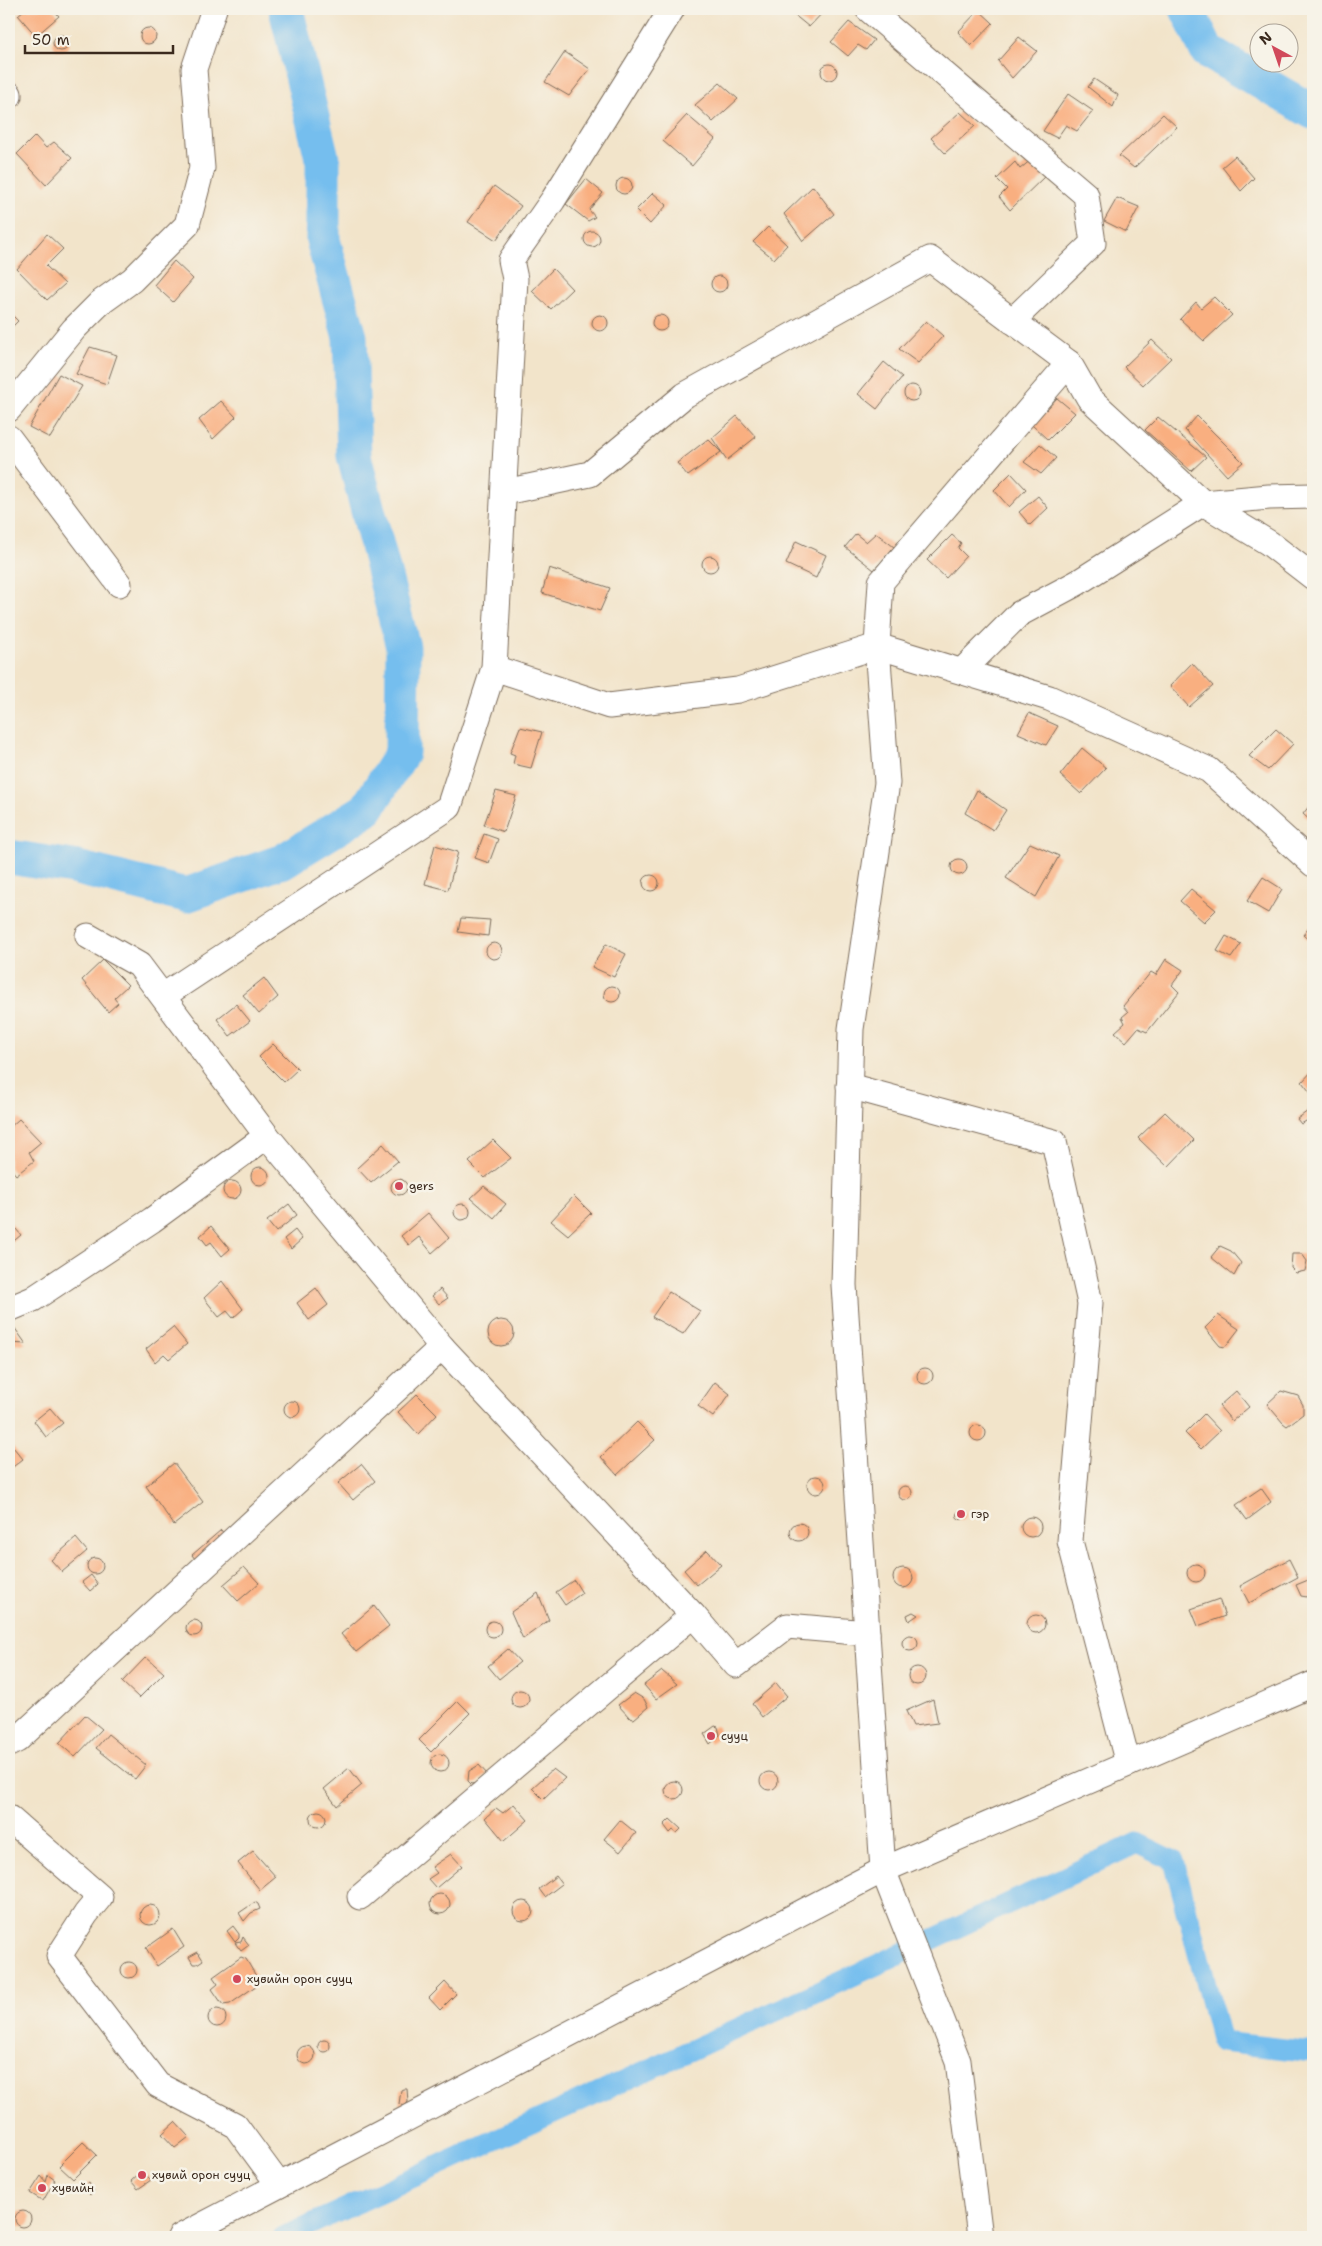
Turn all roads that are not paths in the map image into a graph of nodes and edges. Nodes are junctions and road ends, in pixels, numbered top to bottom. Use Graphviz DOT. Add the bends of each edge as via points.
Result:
graph roads {
  1 [pos="214,9"];
  2 [pos="672,9"];
  3 [pos="868,9"];
  4 [pos="1012,321"];
  5 [pos="1069,363"];
  6 [pos="9,409"];
  7 [pos="9,438"];
  8 [pos="505,492"];
  9 [pos="1313,496"];
  10 [pos="1203,503"];
  11 [pos="1313,577"];
  12 [pos="119,584"];
  13 [pos="877,646"];
  14 [pos="494,668"];
  15 [pos="962,672"];
  16 [pos="1313,864"];
  17 [pos="88,936"];
  18 [pos="163,996"];
  19 [pos="849,1086"];
  20 [pos="267,1136"];
  21 [pos="9,1309"];
  22 [pos="442,1348"];
  23 [pos="693,1615"];
  24 [pos="867,1633"];
  25 [pos="1313,1684"];
  26 [pos="11,1744"];
  27 [pos="1128,1764"];
  28 [pos="9,1818"];
  29 [pos="883,1870"];
  30 [pos="360,1897"];
  31 [pos="279,2185"];
  32 [pos="180,2237"];
  33 [pos="980,2237"];
  1 -- 6 [label="street" via="194,69 202,168 187,225 132,280 100,303 74,329"];
  2 -- 8 [label="street" via="553,200 511,260 515,279"];
  3 -- 4 [label="street" via="1086,195 1093,243"];
  4 -- 5 [label="street"];
  4 -- 8 [label="street" via="930,259 685,395 590,474"];
  5 -- 10 [label="street" via="1089,398"];
  5 -- 13 [label="street" via="882,582"];
  7 -- 12 [label="street"];
  8 -- 14 [label="street"];
  9 -- 10 [label="street"];
  10 -- 11 [label="street" via="1269,543"];
  10 -- 15 [label="street" via="1077,583 1019,614"];
  13 -- 14 [label="street" via="738,690 609,706"];
  13 -- 15 [label="street"];
  13 -- 19 [label="street" via="887,783 851,1029"];
  14 -- 18 [label="street" via="449,807"];
  15 -- 16 [label="street" via="1050,698 1209,770"];
  17 -- 18 [label="street" via="139,965"];
  18 -- 20 [label="street"];
  19 -- 24 [label="street" via="844,1285"];
  19 -- 27 [label="street" via="1054,1142 1090,1303 1070,1541"];
  20 -- 21 [label="street" via="152,1220 33,1299"];
  20 -- 22 [label="street"];
  22 -- 23 [label="street"];
  22 -- 26 [label="street"];
  23 -- 24 [label="street" via="736,1666 786,1626"];
  23 -- 30 [label="street"];
  24 -- 29 [label="street"];
  25 -- 27 [label="street"];
  27 -- 29 [label="street"];
  28 -- 31 [label="street" via="100,1897 59,1956 158,2085 235,2125"];
  29 -- 31 [label="street"];
  29 -- 33 [label="street" via="958,2061"];
  31 -- 32 [label="street"];
}
